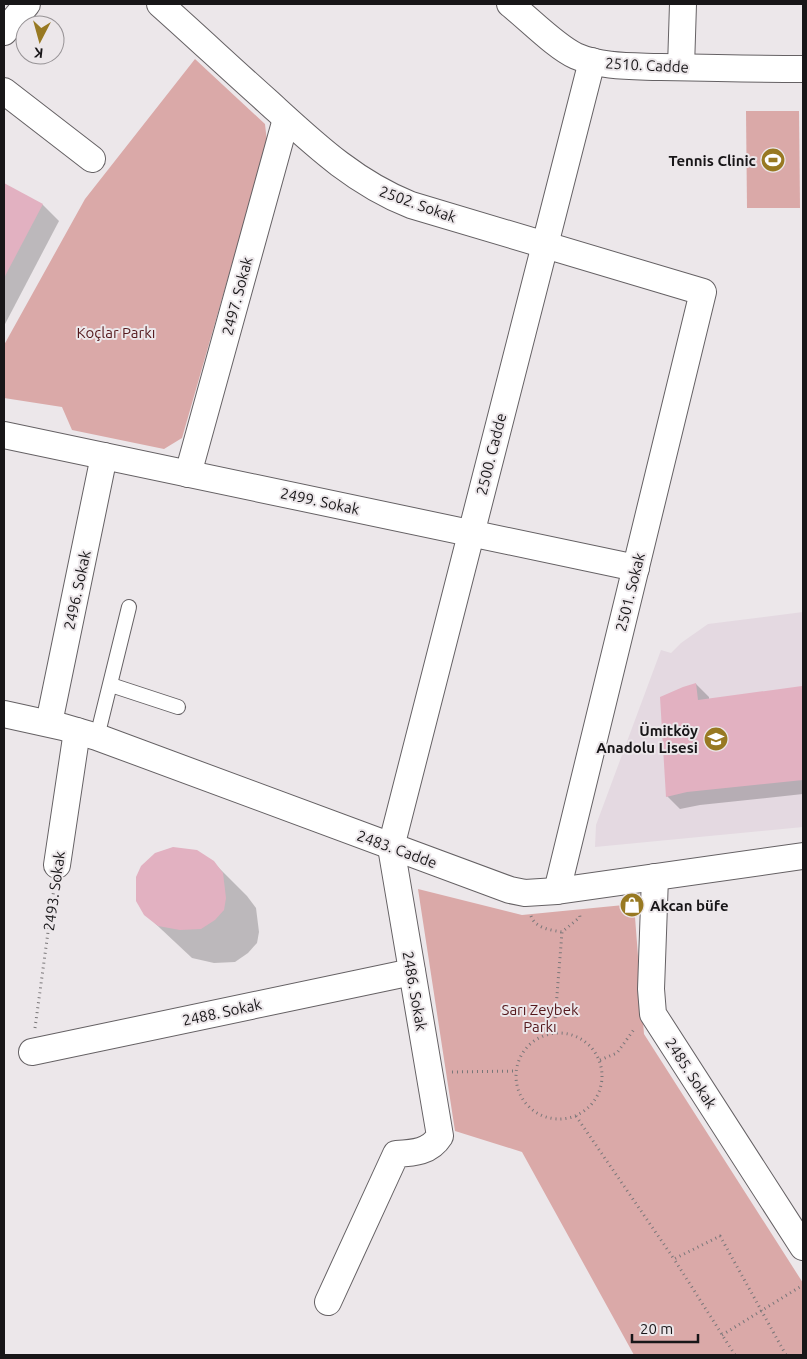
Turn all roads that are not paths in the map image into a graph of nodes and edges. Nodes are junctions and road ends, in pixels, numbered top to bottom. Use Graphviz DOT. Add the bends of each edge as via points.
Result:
graph roads {
  1 [pos="27,4"];
  2 [pos="160,4"];
  3 [pos="510,4"];
  4 [pos="683,4"];
  5 [pos="4,32"];
  6 [pos="592,61"];
  7 [pos="681,68"];
  8 [pos="803,69"];
  9 [pos="4,91"];
  10 [pos="286,118"];
  11 [pos="92,159"];
  12 [pos="545,244"];
  13 [pos="704,292"];
  14 [pos="4,435"];
  15 [pos="104,456"];
  16 [pos="188,474"];
  17 [pos="471,533"];
  18 [pos="636,568"];
  19 [pos="129,607"];
  20 [pos="111,685"];
  21 [pos="178,707"];
  22 [pos="4,714"];
  23 [pos="49,723"];
  24 [pos="87,734"];
  25 [pos="391,847"];
  26 [pos="803,856"];
  27 [pos="58,865"];
  28 [pos="655,877"];
  29 [pos="568,890"];
  30 [pos="412,972"];
  31 [pos="32,1052"];
  32 [pos="803,1247"];
  33 [pos="328,1302"];
  1 -- 5 [label="street"];
  2 -- 10 [label="street, 2502. Sokak"];
  3 -- 6 [label="street, 2510. Cadde" via="561,47 574,56"];
  4 -- 7 [label="street"];
  6 -- 7 [label="street, 2510. Cadde"];
  6 -- 12 [label="street, 2500. Cadde"];
  7 -- 8 [label="street, 2510. Cadde"];
  9 -- 11 [label="street"];
  10 -- 12 [label="street, 2502. Sokak" via="351,173 389,196"];
  10 -- 16 [label="street, 2497. Sokak"];
  12 -- 13 [label="street, 2502. Sokak"];
  12 -- 17 [label="street, 2500. Cadde"];
  13 -- 18 [label="street, 2501. Sokak"];
  14 -- 15 [label="street, 2499. Sokak"];
  15 -- 16 [label="street, 2499. Sokak"];
  15 -- 23 [label="street, 2496. Sokak"];
  16 -- 17 [label="street, 2499. Sokak"];
  17 -- 18 [label="street, 2499. Sokak"];
  17 -- 25 [label="street, 2500. Cadde"];
  18 -- 29 [label="street, 2501. Sokak"];
  19 -- 20 [label="lane"];
  20 -- 21 [label="lane"];
  20 -- 24 [label="lane"];
  22 -- 23 [label="street, 2483. Cadde"];
  23 -- 24 [label="street, 2483. Cadde"];
  24 -- 25 [label="street, 2483. Cadde"];
  24 -- 27 [label="street, 2493. Sokak"];
  25 -- 29 [label="street, 2483. Cadde" via="510,890"];
  25 -- 30 [label="street, 2486. Sokak"];
  26 -- 28 [label="street, 2483. Cadde"];
  28 -- 29 [label="street, 2483. Cadde"];
  28 -- 32 [label="street, 2485. Sokak" via="651,989 654,1014"];
  30 -- 31 [label="street, 2488. Sokak"];
  30 -- 33 [label="street, 2486. Sokak" via="440,1136 425,1150 396,1154"];
}
